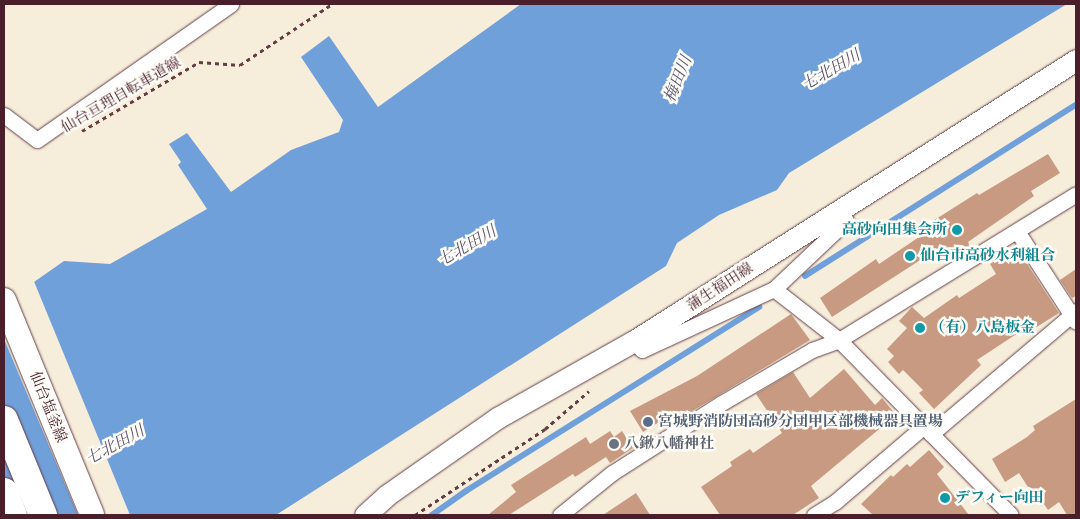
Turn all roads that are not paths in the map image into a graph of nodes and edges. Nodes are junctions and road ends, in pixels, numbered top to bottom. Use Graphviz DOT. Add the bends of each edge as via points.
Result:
graph roads {
  1 [pos="231,4"];
  2 [pos="1076,60"];
  3 [pos="4,115"];
  4 [pos="1076,194"];
  5 [pos="840,210"];
  6 [pos="1017,231"];
  7 [pos="774,289"];
  8 [pos="4,300"];
  9 [pos="1075,316"];
  10 [pos="839,340"];
  11 [pos="634,341"];
  12 [pos="4,420"];
  13 [pos="927,430"];
  14 [pos="4,492"];
  15 [pos="837,509"];
  16 [pos="13,515"];
  17 [pos="43,515"];
  18 [pos="92,515"];
  19 [pos="365,515"];
  20 [pos="560,515"];
  21 [pos="814,515"];
  22 [pos="1011,515"];
  1 -- 3 [label="street" via="36,140"];
  2 -- 5 [label="main road, 蒲生福田線"];
  4 -- 6 [label="street"];
  5 -- 7 [label="street" via="846,221"];
  5 -- 11 [label="main road, 蒲生福田線"];
  6 -- 9 [label="street"];
  6 -- 10 [label="street"];
  7 -- 10 [label="street"];
  7 -- 11 [label="street" via="642,350"];
  8 -- 18 [label="main road, 仙台塩釜線"];
  9 -- 13 [label="street"];
  10 -- 13 [label="street"];
  10 -- 20 [label="street" via="812,350 720,404 612,474"];
  11 -- 19 [label="main road, 蒲生福田線" via="499,417 387,495"];
  12 -- 17 [label="highway"];
  13 -- 15 [label="street"];
  13 -- 22 [label="street"];
  14 -- 16 [label="highway"];
  15 -- 21 [label="street"];
}
